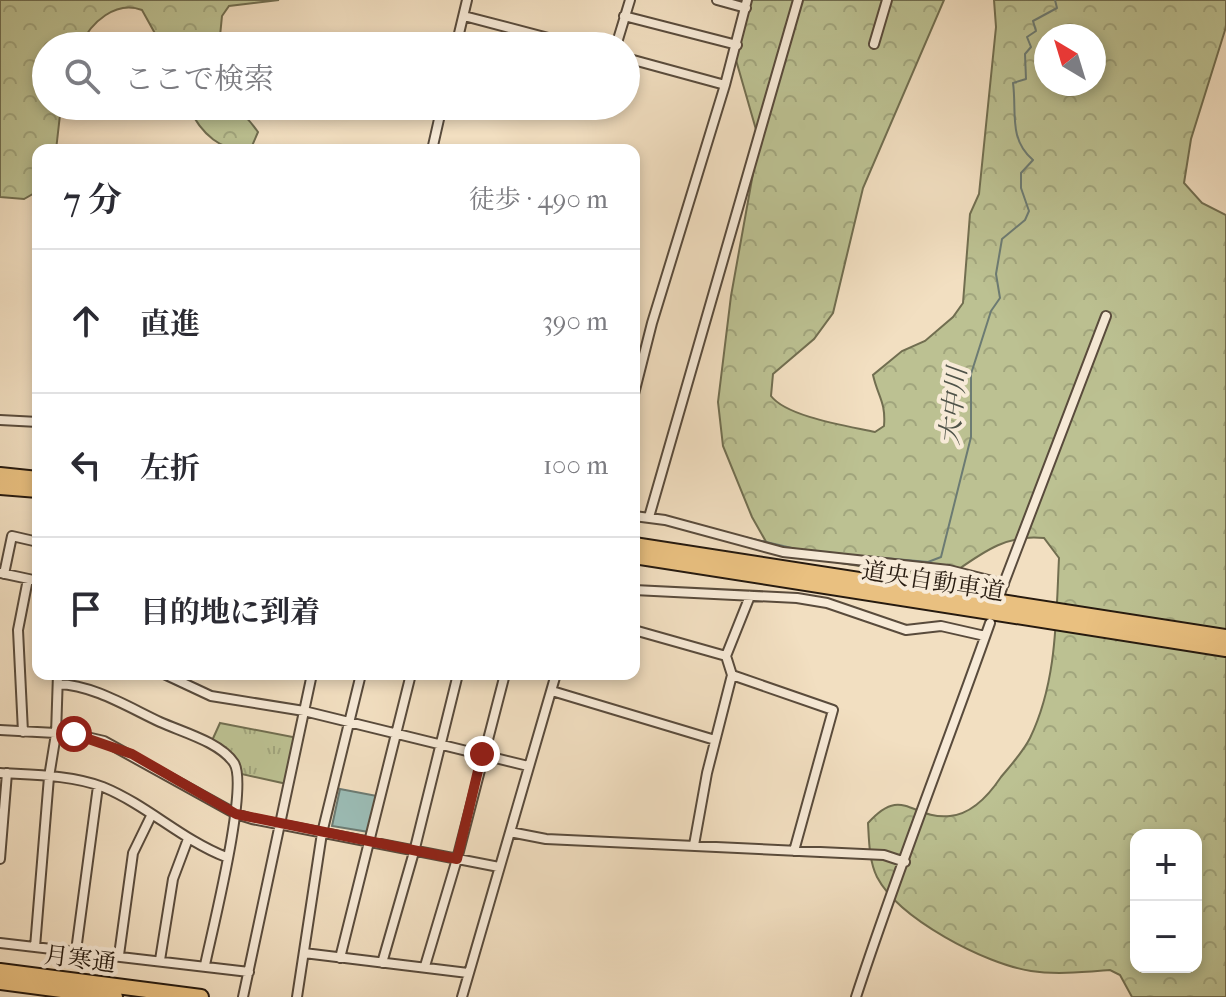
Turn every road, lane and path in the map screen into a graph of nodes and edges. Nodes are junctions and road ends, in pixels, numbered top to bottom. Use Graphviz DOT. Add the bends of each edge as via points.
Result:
graph roads {
  1 [pos="467,0"];
  2 [pos="630,0"];
  3 [pos="717,0"];
  4 [pos="798,0"];
  5 [pos="887,0"];
  6 [pos="746,4"];
  7 [pos="464,16"];
  8 [pos="624,16"];
  9 [pos="460,32"];
  10 [pos="525,32"];
  11 [pos="620,32"];
  12 [pos="874,44"];
  13 [pos="737,45"];
  14 [pos="640,62"];
  15 [pos="725,85"];
  16 [pos="439,120"];
  17 [pos="433,144"];
  18 [pos="1106,316"];
  19 [pos="640,370"];
  20 [pos="0,420"];
  21 [pos="32,422"];
  22 [pos="0,475"];
  23 [pos="32,478"];
  24 [pos="0,487"];
  25 [pos="32,490"];
  26 [pos="640,516"];
  27 [pos="649,517"];
  28 [pos="32,541"];
  29 [pos="640,546"];
  30 [pos="640,557"];
  31 [pos="2,573"];
  32 [pos="28,579"];
  33 [pos="32,580"];
  34 [pos="1004,584"];
  35 [pos="640,590"];
  36 [pos="750,596"];
  37 [pos="999,596"];
  38 [pos="990,623"];
  39 [pos="640,632"];
  40 [pos="985,636"];
  41 [pos="1226,637"];
  42 [pos="1226,649"];
  43 [pos="726,656"];
  44 [pos="732,675"];
  45 [pos="58,680"];
  46 [pos="61,680"];
  47 [pos="179,680"];
  48 [pos="311,680"];
  49 [pos="359,680"];
  50 [pos="410,680"];
  51 [pos="456,680"];
  52 [pos="503,680"];
  53 [pos="555,680"];
  54 [pos="552,691"];
  55 [pos="304,711"];
  56 [pos="348,721"];
  57 [pos="0,730"];
  58 [pos="23,732"];
  59 [pos="397,733"];
  60 [pos="56,734"];
  61 [pos="715,740"];
  62 [pos="440,744"];
  63 [pos="482,754"];
  64 [pos="528,766"];
  65 [pos="4,773"];
  66 [pos="49,777"];
  67 [pos="98,786"];
  68 [pos="236,814"];
  69 [pos="151,816"];
  70 [pos="278,825"];
  71 [pos="510,832"];
  72 [pos="322,833"];
  73 [pos="188,839"];
  74 [pos="371,843"];
  75 [pos="694,845"];
  76 [pos="794,851"];
  77 [pos="414,852"];
  78 [pos="226,857"];
  79 [pos="0,859"];
  80 [pos="457,859"];
  81 [pos="905,862"];
  82 [pos="499,867"];
  83 [pos="0,943"];
  84 [pos="35,947"];
  85 [pos="76,951"];
  86 [pos="304,953"];
  87 [pos="119,955"];
  88 [pos="340,958"];
  89 [pos="160,960"];
  90 [pos="382,963"];
  91 [pos="205,965"];
  92 [pos="425,966"];
  93 [pos="0,971"];
  94 [pos="249,972"];
  95 [pos="468,973"];
  96 [pos="0,982"];
  97 [pos="115,997"];
  98 [pos="201,997"];
  99 [pos="243,997"];
  100 [pos="297,997"];
  101 [pos="462,997"];
  102 [pos="856,997"];
  1 -- 7 [label="street"];
  2 -- 8 [label="street"];
  3 -- 6 [label="street"];
  4 -- 27 [label="street"];
  5 -- 12 [label="street"];
  6 -- 13 [label="street"];
  7 -- 9 [label="street"];
  7 -- 10 [label="street"];
  8 -- 11 [label="street"];
  8 -- 13 [label="street"];
  13 -- 15 [label="street"];
  14 -- 15 [label="street"];
  15 -- 19 [label="street"];
  16 -- 17 [label="street"];
  18 -- 34 [label="street"];
  20 -- 21 [label="street"];
  22 -- 23 [label="highway"];
  24 -- 25 [label="highway"];
  26 -- 27 [label="street"];
  27 -- 34 [label="street" via="783,552 949,570"];
  28 -- 31 [label="street" via="12,536"];
  29 -- 41 [label="highway, 道央自動車道"];
  30 -- 42 [label="highway, 道央自動車道"];
  31 -- 32 [label="street"];
  32 -- 33 [label="street"];
  32 -- 58 [label="street" via="18,630"];
  34 -- 37 [label="street"];
  35 -- 36 [label="street"];
  36 -- 40 [label="street" via="827,603 906,630 941,626"];
  36 -- 43 [label="street"];
  38 -- 40 [label="street"];
  39 -- 43 [label="street"];
  40 -- 81 [label="street"];
  43 -- 44 [label="street"];
  44 -- 61 [label="street"];
  44 -- 76 [label="street" via="833,710"];
  45 -- 60 [label="street"];
  46 -- 68 [label="street" via="223,751 235,764 240,784"];
  47 -- 55 [label="street" via="211,696"];
  48 -- 55 [label="street"];
  49 -- 56 [label="street"];
  50 -- 59 [label="street"];
  51 -- 62 [label="street"];
  52 -- 63 [label="street"];
  53 -- 54 [label="street"];
  54 -- 61 [label="street"];
  54 -- 64 [label="street"];
  55 -- 56 [label="street"];
  55 -- 70 [label="street"];
  56 -- 59 [label="street"];
  56 -- 72 [label="street"];
  57 -- 58 [label="street"];
  58 -- 60 [label="street"];
  59 -- 62 [label="street"];
  59 -- 74 [label="street"];
  60 -- 66 [label="street"];
  60 -- 68 [label="street" via="104,741"];
  61 -- 75 [label="street"];
  62 -- 63 [label="street"];
  62 -- 77 [label="street"];
  63 -- 64 [label="street"];
  63 -- 80 [label="street"];
  64 -- 71 [label="street"];
  65 -- 66 [label="street"];
  65 -- 79 [label="street"];
  66 -- 67 [label="street"];
  66 -- 84 [label="street"];
  67 -- 69 [label="street"];
  67 -- 85 [label="street"];
  68 -- 70 [label="street"];
  68 -- 78 [label="street"];
  69 -- 73 [label="street"];
  69 -- 87 [label="street" via="133,853"];
  70 -- 72 [label="street"];
  70 -- 94 [label="street"];
  71 -- 75 [label="street" via="546,839"];
  71 -- 82 [label="street"];
  72 -- 74 [label="street"];
  72 -- 86 [label="street"];
  73 -- 78 [label="street"];
  73 -- 89 [label="street" via="173,879"];
  74 -- 77 [label="street"];
  74 -- 88 [label="street"];
  75 -- 76 [label="street"];
  76 -- 81 [label="street" via="884,855"];
  77 -- 80 [label="street"];
  77 -- 90 [label="street"];
  78 -- 91 [label="street"];
  80 -- 82 [label="street"];
  80 -- 92 [label="street"];
  81 -- 102 [label="street"];
  82 -- 95 [label="street"];
  83 -- 84 [label="street"];
  84 -- 85 [label="street"];
  85 -- 87 [label="street"];
  86 -- 88 [label="street"];
  86 -- 100 [label="street"];
  87 -- 89 [label="street"];
  88 -- 90 [label="street"];
  89 -- 91 [label="street"];
  90 -- 92 [label="street"];
  91 -- 94 [label="street"];
  92 -- 95 [label="street"];
  93 -- 98 [label="highway, 月寒通"];
  94 -- 99 [label="street"];
  95 -- 101 [label="street"];
  96 -- 97 [label="highway, 月寒通"];
}
